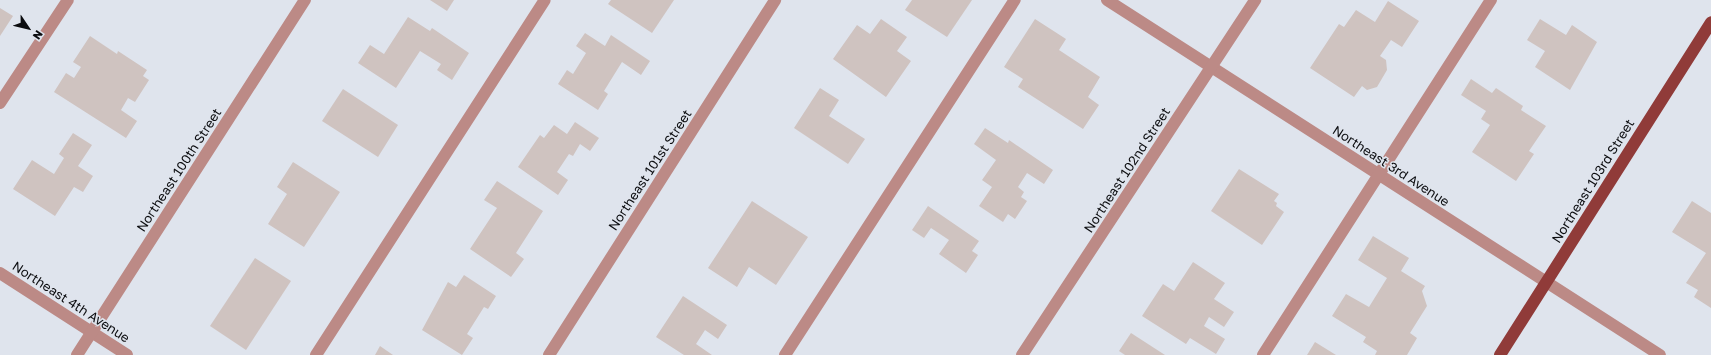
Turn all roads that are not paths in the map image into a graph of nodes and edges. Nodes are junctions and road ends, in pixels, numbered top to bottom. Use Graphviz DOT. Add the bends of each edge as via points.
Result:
graph roads {
  1 [pos="68,0"];
  2 [pos="305,0"];
  3 [pos="545,0"];
  4 [pos="775,0"];
  5 [pos="1015,0"];
  6 [pos="1106,0"];
  7 [pos="1255,0"];
  8 [pos="1491,0"];
  9 [pos="1711,22"];
  10 [pos="1211,67"];
  11 [pos="0,103"];
  12 [pos="1379,175"];
  13 [pos="0,273"];
  14 [pos="1546,282"];
  15 [pos="92,332"];
  16 [pos="77,355"];
  17 [pos="127,355"];
  18 [pos="316,355"];
  19 [pos="549,355"];
  20 [pos="785,355"];
  21 [pos="1022,355"];
  22 [pos="1263,355"];
  23 [pos="1500,355"];
  24 [pos="1660,355"];
  1 -- 11 [label="street"];
  2 -- 15 [label="street, Northeast 100th Street"];
  3 -- 18 [label="street"];
  4 -- 19 [label="street, Northeast 101st Street"];
  5 -- 20 [label="street"];
  6 -- 10 [label="street, Northeast 3rd Avenue"];
  7 -- 10 [label="street, Northeast 102nd Street"];
  8 -- 12 [label="street"];
  9 -- 14 [label="main road, Northeast 103rd Street"];
  10 -- 12 [label="street, Northeast 3rd Avenue"];
  10 -- 21 [label="street, Northeast 102nd Street"];
  12 -- 14 [label="street, Northeast 3rd Avenue"];
  12 -- 22 [label="street"];
  13 -- 15 [label="street, Northeast 4th Avenue"];
  14 -- 23 [label="main road, Northeast 103rd Street"];
  14 -- 24 [label="street, Northeast 3rd Avenue"];
  15 -- 16 [label="street, Northeast 100th Street"];
  15 -- 17 [label="street, Northeast 4th Avenue"];
}
